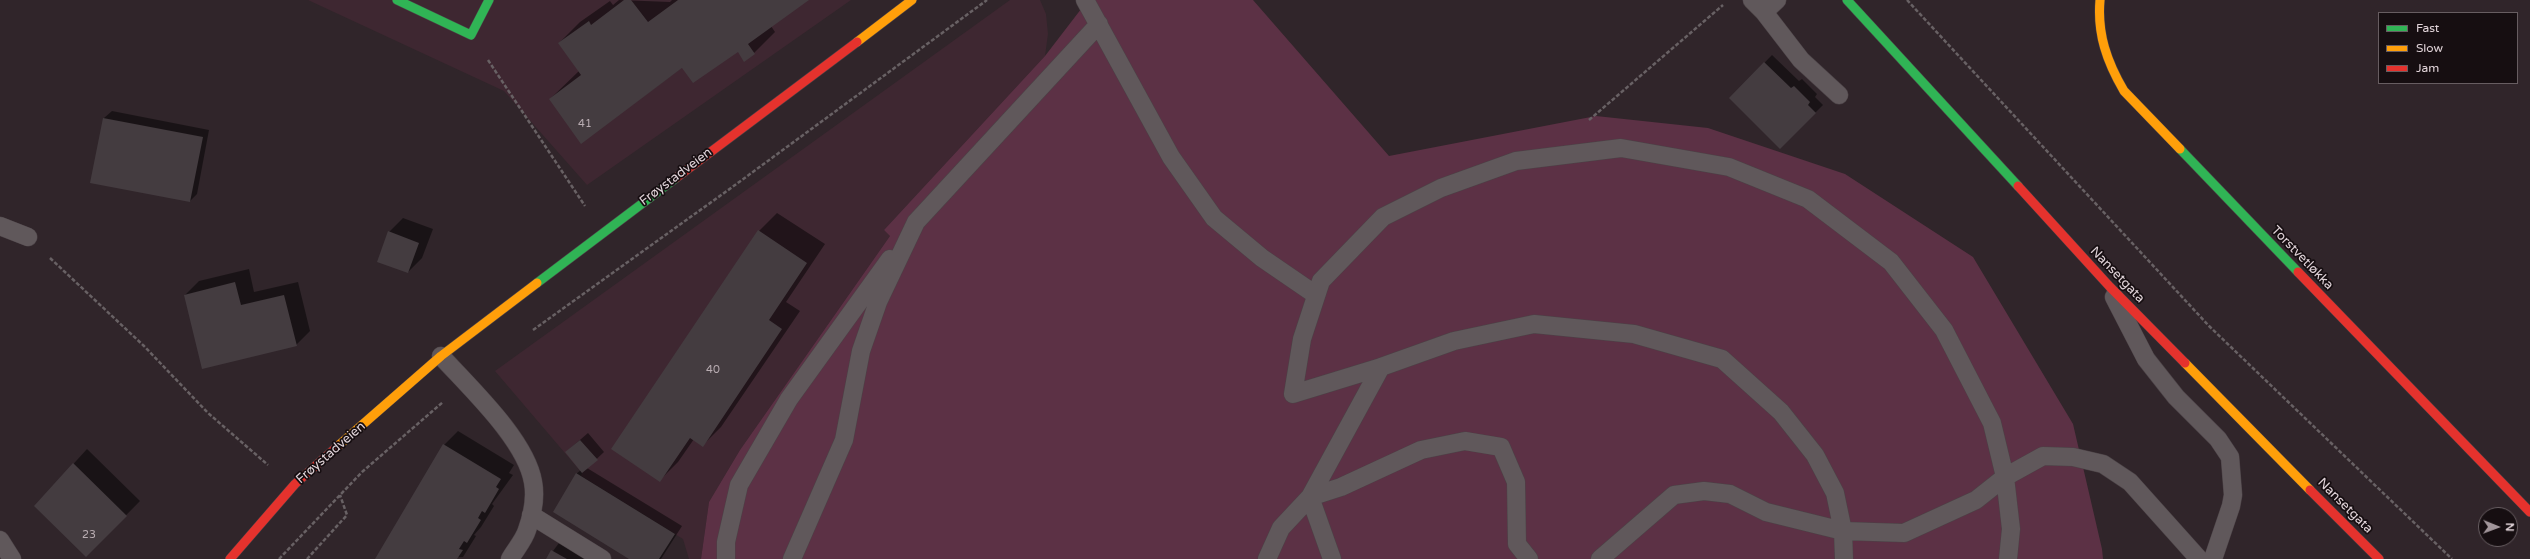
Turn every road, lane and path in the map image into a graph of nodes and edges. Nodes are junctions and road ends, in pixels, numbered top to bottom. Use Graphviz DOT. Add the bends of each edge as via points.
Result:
graph roads {
  1 [pos="397,0"];
  2 [pos="489,0"];
  3 [pos="912,0"];
  4 [pos="987,0"];
  5 [pos="1085,0"];
  6 [pos="1728,0"];
  7 [pos="1777,0"];
  8 [pos="1847,0"];
  9 [pos="1907,0"];
  10 [pos="2100,0"];
  11 [pos="1758,6"];
  12 [pos="1099,24"];
  13 [pos="471,35"];
  14 [pos="1839,95"];
  15 [pos="1587,122"];
  16 [pos="916,222"];
  17 [pos="0,226"];
  18 [pos="602,233"];
  19 [pos="28,237"];
  20 [pos="2110,287"];
  21 [pos="1316,295"];
  22 [pos="527,334"];
  23 [pos="441,356"];
  24 [pos="1381,367"];
  25 [pos="465,382"];
  26 [pos="2005,477"];
  27 [pos="295,484"];
  28 [pos="340,495"];
  29 [pos="1310,497"];
  30 [pos="2530,512"];
  31 [pos="531,516"];
  32 [pos="1843,531"];
  33 [pos="0,540"];
  34 [pos="12,559"];
  35 [pos="230,559"];
  36 [pos="279,559"];
  37 [pos="307,559"];
  38 [pos="510,559"];
  39 [pos="602,559"];
  40 [pos="726,559"];
  41 [pos="792,559"];
  42 [pos="1267,559"];
  43 [pos="1332,559"];
  44 [pos="1529,559"];
  45 [pos="1600,559"];
  46 [pos="1844,559"];
  47 [pos="2008,559"];
  48 [pos="2199,559"];
  49 [pos="2213,559"];
  50 [pos="2379,559"];
  51 [pos="2452,559"];
  1 -- 13 [label="street"];
  2 -- 13 [label="street"];
  3 -- 18 [label="street, Frøystadveien"];
  4 -- 22 [label="path"];
  5 -- 12 [label="lane"];
  6 -- 15 [label="path"];
  7 -- 11 [label="lane"];
  8 -- 20 [label="street, Nansetgata"];
  9 -- 51 [label="path" via="2209,326"];
  10 -- 30 [label="street, Torstvetløkka" via="2100,27 2105,54 2124,91"];
  11 -- 14 [label="lane" via="1801,60"];
  12 -- 16 [label="lane"];
  12 -- 21 [label="lane" via="1171,157 1214,218 1262,258"];
  13 -- 18 [label="path"];
  16 -- 40 [label="lane" via="789,399 739,486 726,542"];
  16 -- 41 [label="lane" via="878,302 861,351 844,440"];
  17 -- 19 [label="lane"];
  18 -- 23 [label="street, Frøystadveien"];
  19 -- 27 [label="path" via="144,346 208,413 252,453"];
  20 -- 49 [label="lane" via="2146,359 2176,397 2218,439 2230,457 2233,495"];
  20 -- 50 [label="street, Nansetgata"];
  21 -- 24 [label="lane" via="1302,338 1293,394"];
  21 -- 26 [label="lane" via="1321,281 1383,217 1441,188 1516,161 1621,148 1729,168 1808,199 1892,262 1944,330 1992,423"];
  23 -- 25 [label="lane"];
  23 -- 27 [label="street, Frøystadveien"];
  24 -- 29 [label="lane"];
  24 -- 32 [label="lane" via="1454,340 1534,324 1634,334 1722,359 1781,412 1816,455 1835,493"];
  25 -- 28 [label="path" via="362,472"];
  25 -- 31 [label="lane" via="515,440 527,462 533,483"];
  26 -- 32 [label="lane" via="1976,500 1904,533"];
  26 -- 47 [label="lane" via="2011,529"];
  26 -- 48 [label="lane" via="2043,456 2073,457 2103,464 2130,482"];
  27 -- 35 [label="street, Frøystadveien"];
  28 -- 36 [label="path"];
  28 -- 37 [label="path" via="347,515"];
  29 -- 42 [label="lane" via="1281,528"];
  29 -- 43 [label="lane"];
  29 -- 44 [label="lane" via="1341,488 1421,450 1465,441 1501,447 1516,482 1517,544"];
  31 -- 38 [label="lane" via="526,532"];
  31 -- 39 [label="lane"];
  32 -- 45 [label="lane" via="1766,512 1730,494 1704,491 1674,495"];
  32 -- 46 [label="lane"];
  33 -- 34 [label="lane"];
}
